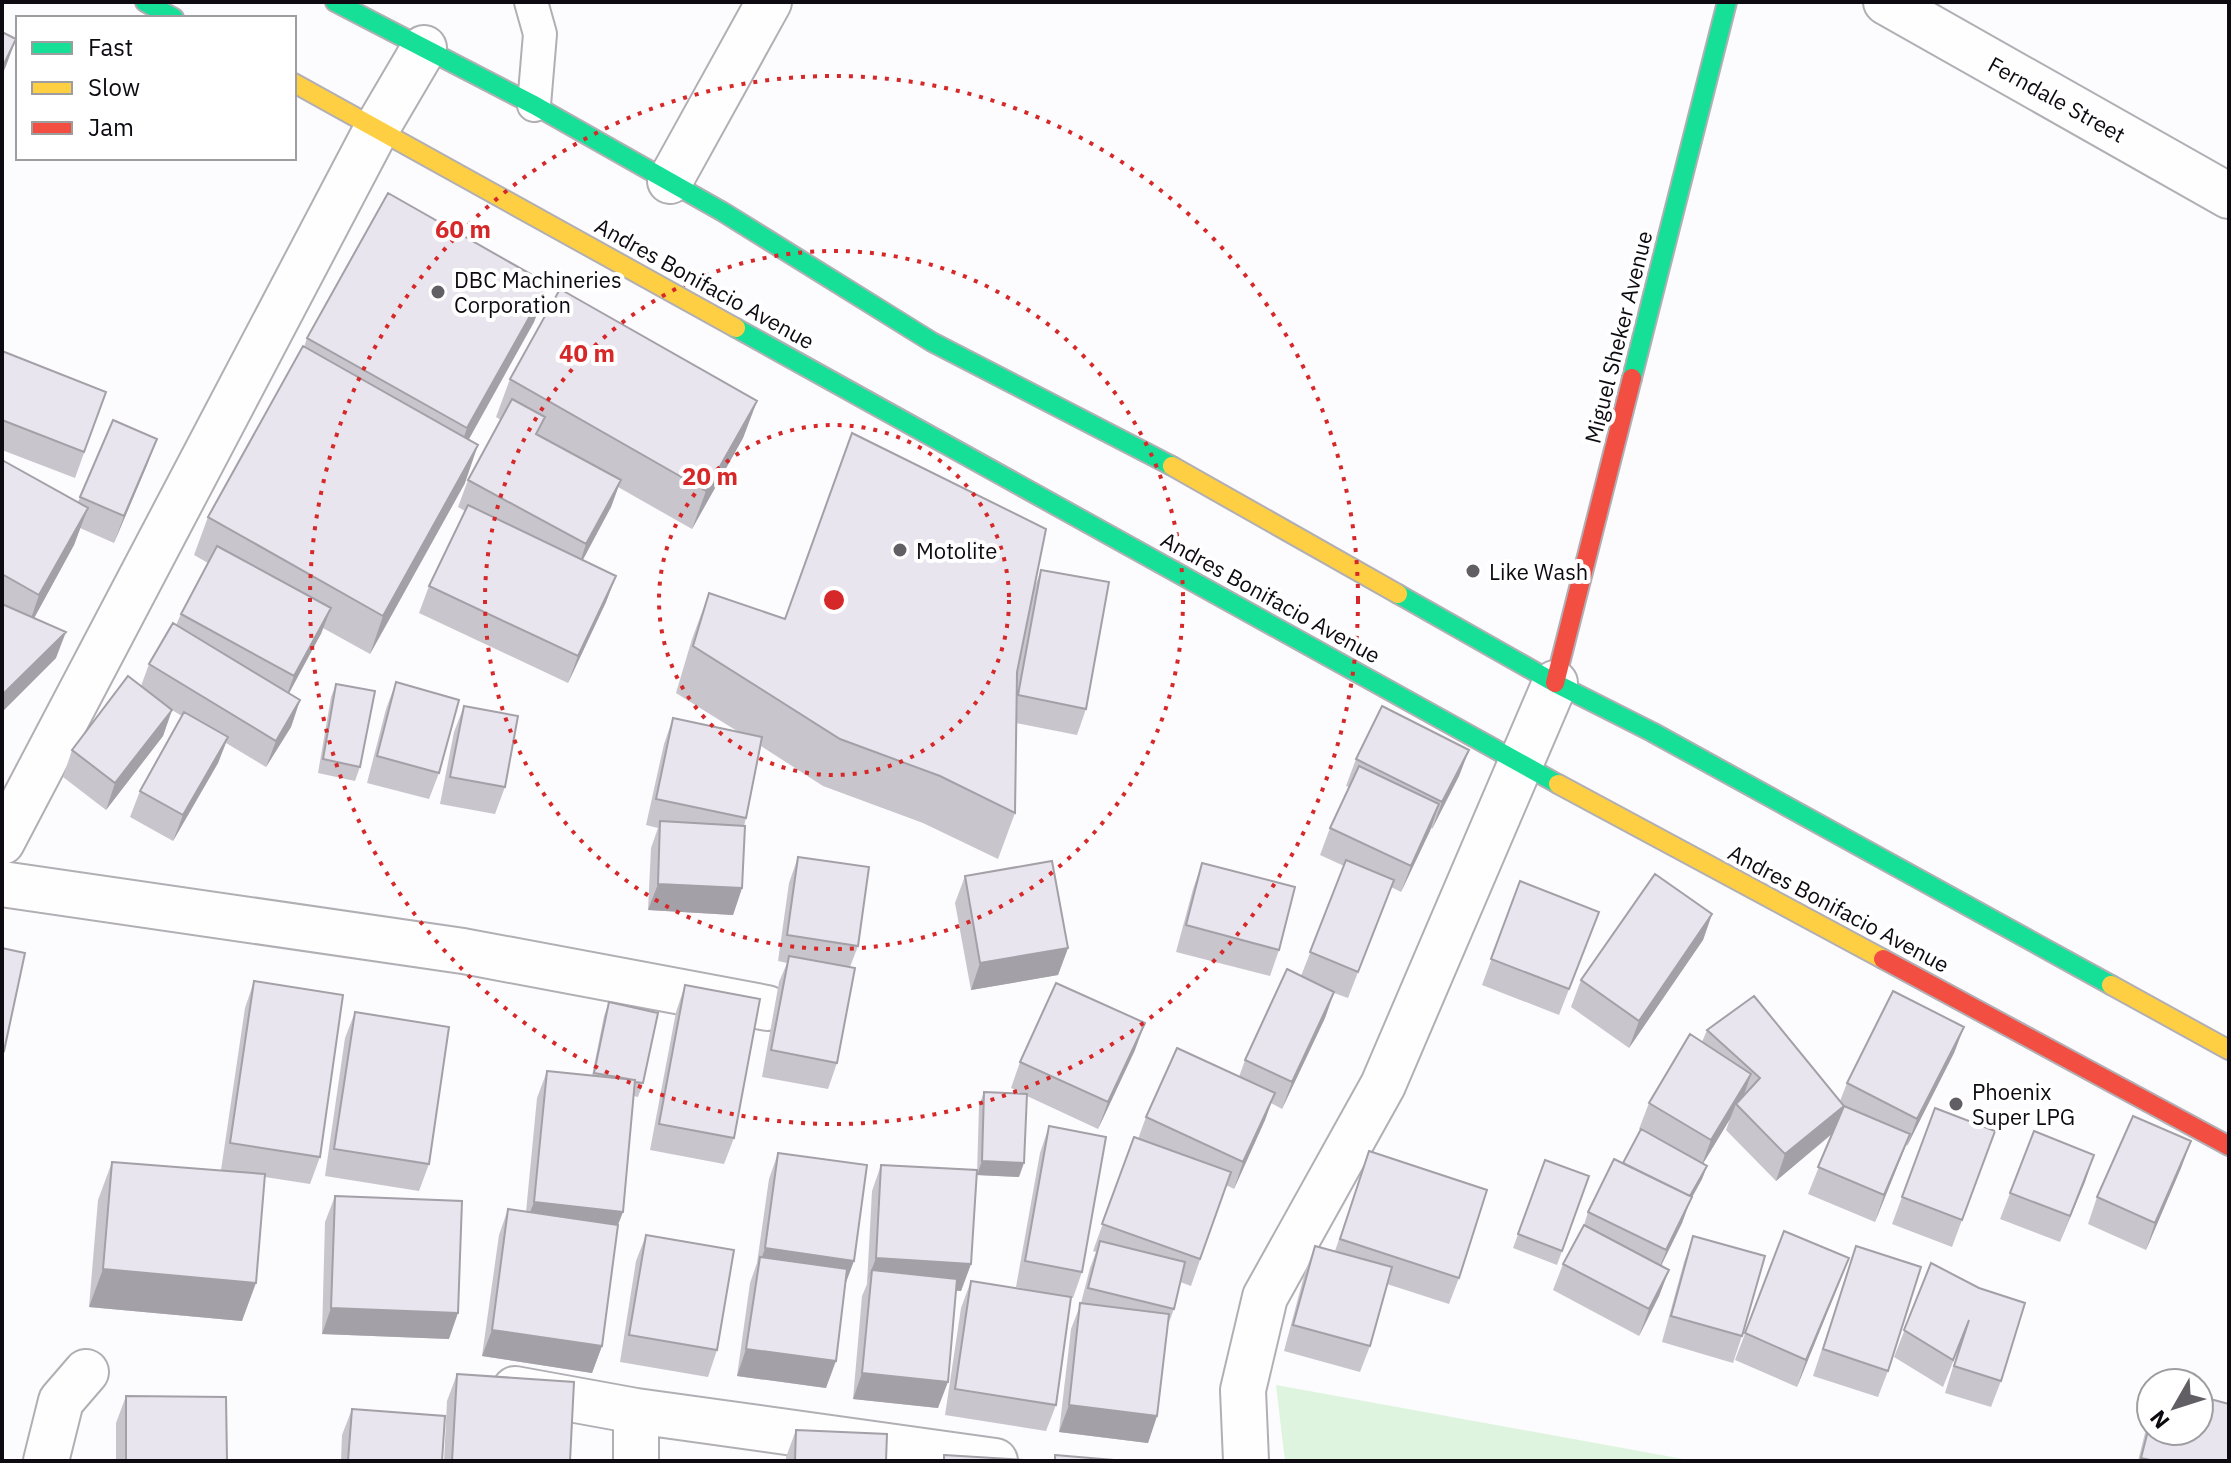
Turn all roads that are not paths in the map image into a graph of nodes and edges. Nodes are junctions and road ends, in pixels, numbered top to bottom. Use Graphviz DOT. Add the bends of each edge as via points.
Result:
graph roads {
  1 [pos="145,2"];
  2 [pos="335,2"];
  3 [pos="531,2"];
  4 [pos="769,2"];
  5 [pos="1727,2"];
  6 [pos="1886,2"];
  7 [pos="170,16"];
  8 [pos="424,48"];
  9 [pos="296,84"];
  10 [pos="534,105"];
  11 [pos="377,128"];
  12 [pos="670,181"];
  13 [pos="2229,196"];
  14 [pos="1555,683"];
  15 [pos="1521,764"];
  16 [pos="2,842"];
  17 [pos="2,884"];
  18 [pos="767,1008"];
  19 [pos="2229,1050"];
  20 [pos="2229,1146"];
  21 [pos="86,1372"];
  22 [pos="480,1383"];
  23 [pos="636,1411"];
  24 [pos="914,1456"];
  25 [pos="46,1461"];
  26 [pos="636,1461"];
  27 [pos="995,1461"];
  28 [pos="1246,1461"];
  1 -- 7 [label="main road"];
  2 -- 8 [label="main road"];
  3 -- 10 [label="lane" via="540,34"];
  4 -- 12 [label="street"];
  5 -- 14 [label="main road, Miguel Sheker Avenue"];
  6 -- 13 [label="street, Ferndale Street"];
  8 -- 10 [label="main road"];
  8 -- 11 [label="street"];
  9 -- 11 [label="main road, Andres Bonifacio Avenue"];
  10 -- 12 [label="main road"];
  11 -- 15 [label="main road, Andres Bonifacio Avenue"];
  11 -- 16 [label="street"];
  12 -- 14 [label="main road" via="932,342 1130,442"];
  14 -- 15 [label="street"];
  14 -- 19 [label="main road"];
  15 -- 20 [label="main road, Andres Bonifacio Avenue"];
  15 -- 28 [label="street" via="1383,1085 1265,1297 1243,1390"];
  17 -- 18 [label="street" via="463,951"];
  21 -- 25 [label="street" via="61,1401"];
  22 -- 23 [label="street"];
  23 -- 24 [label="street"];
  23 -- 26 [label="street"];
  24 -- 27 [label="street"];
}
